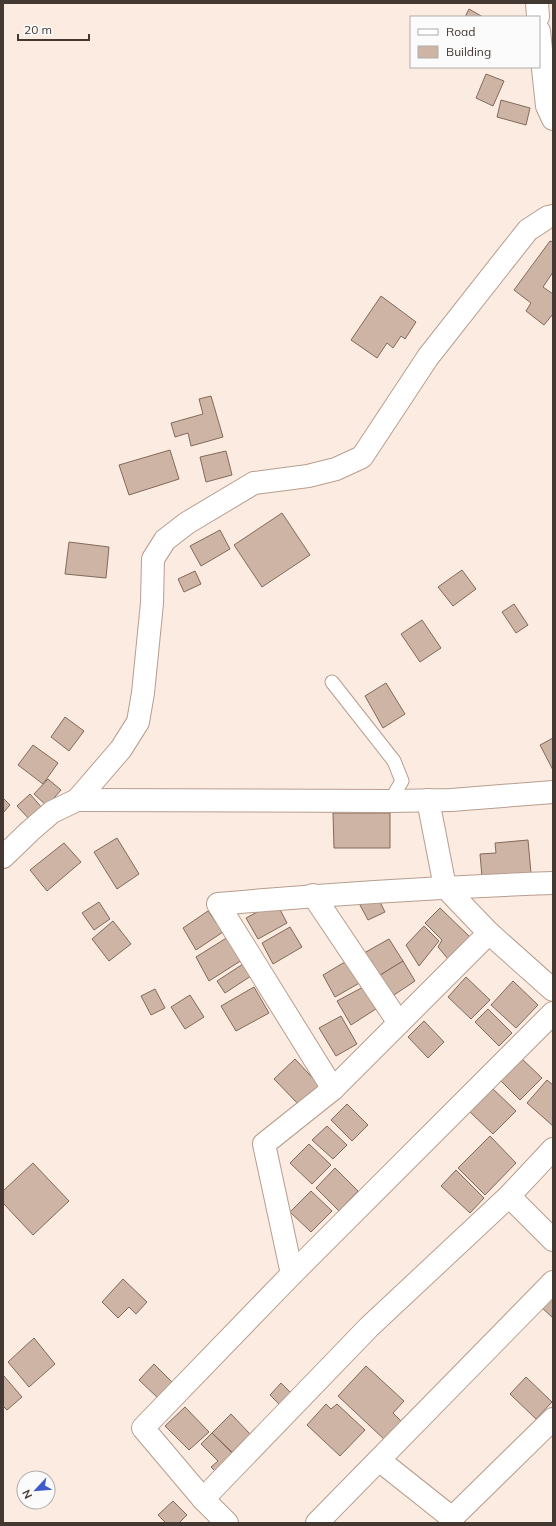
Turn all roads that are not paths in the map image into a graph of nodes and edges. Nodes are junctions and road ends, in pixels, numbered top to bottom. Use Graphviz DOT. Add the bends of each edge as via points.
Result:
graph roads {
  1 [pos="537,3"];
  2 [pos="538,16"];
  3 [pos="540,39"];
  4 [pos="553,119"];
  5 [pos="551,212"];
  6 [pos="332,682"];
  7 [pos="553,792"];
  8 [pos="77,800"];
  9 [pos="428,800"];
  10 [pos="390,801"];
  11 [pos="3,857"];
  12 [pos="553,883"];
  13 [pos="445,887"];
  14 [pos="313,895"];
  15 [pos="489,933"];
  16 [pos="553,990"];
  17 [pos="553,1013"];
  18 [pos="399,1023"];
  19 [pos="333,1090"];
  20 [pos="553,1149"];
  21 [pos="509,1196"];
  22 [pos="553,1240"];
  23 [pos="292,1274"];
  24 [pos="553,1282"];
  25 [pos="553,1419"];
  26 [pos="379,1460"];
  27 [pos="203,1499"];
  28 [pos="227,1523"];
  29 [pos="317,1523"];
  1 -- 2 [label="street"];
  3 -- 4 [label="street" via="548,106"];
  5 -- 8 [label="street" via="528,230 438,345 362,457 336,469 308,476 254,483 187,523 165,540 153,559 152,603 138,722 121,749"];
  6 -- 10 [label="lane" via="394,761 402,780"];
  7 -- 9 [label="street"];
  8 -- 10 [label="street"];
  8 -- 11 [label="street" via="52,812"];
  9 -- 10 [label="street"];
  9 -- 13 [label="street"];
  12 -- 13 [label="street"];
  13 -- 14 [label="street"];
  13 -- 15 [label="street"];
  14 -- 18 [label="street"];
  14 -- 19 [label="street" via="218,904"];
  15 -- 16 [label="street"];
  15 -- 18 [label="street"];
  17 -- 23 [label="street"];
  18 -- 19 [label="street"];
  19 -- 23 [label="street" via="264,1144"];
  20 -- 21 [label="street"];
  21 -- 22 [label="street"];
  21 -- 27 [label="street" via="369,1327"];
  23 -- 27 [label="street" via="143,1428"];
  24 -- 26 [label="street"];
  25 -- 26 [label="street" via="452,1518"];
  26 -- 29 [label="street"];
  27 -- 28 [label="street"];
}
